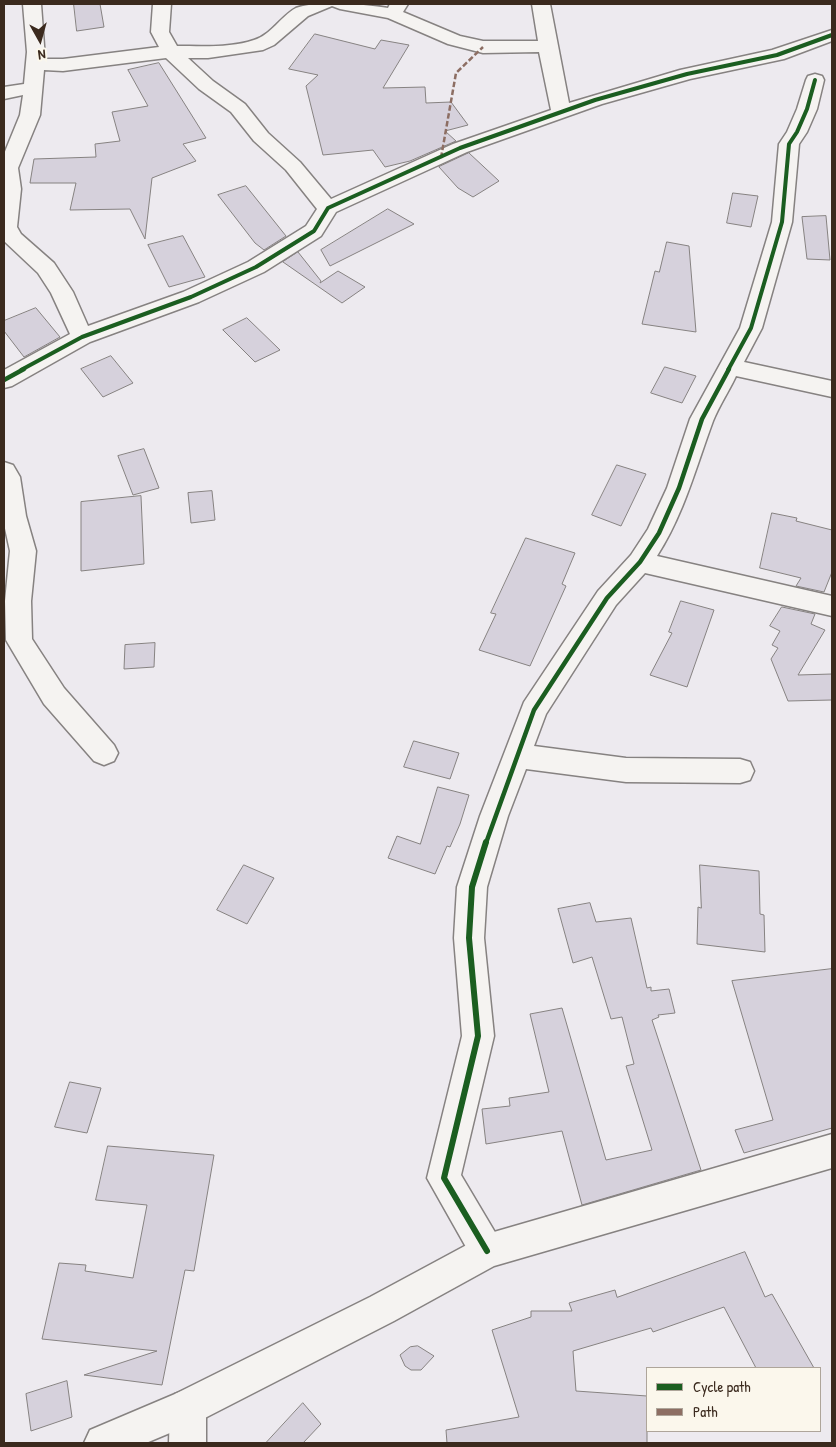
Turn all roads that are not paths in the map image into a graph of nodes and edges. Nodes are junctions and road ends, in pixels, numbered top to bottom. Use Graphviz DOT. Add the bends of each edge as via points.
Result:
graph roads {
  1 [pos="32,4"];
  2 [pos="162,4"];
  3 [pos="324,4"];
  4 [pos="340,4"];
  5 [pos="541,4"];
  6 [pos="396,9"];
  7 [pos="832,35"];
  8 [pos="547,46"];
  9 [pos="171,52"];
  10 [pos="777,55"];
  11 [pos="35,64"];
  12 [pos="824,83"];
  13 [pos="34,88"];
  14 [pos="4,93"];
  15 [pos="561,113"];
  16 [pos="328,208"];
  17 [pos="82,337"];
  18 [pos="729,367"];
  19 [pos="4,380"];
  20 [pos="832,389"];
  21 [pos="4,471"];
  22 [pos="640,562"];
  23 [pos="832,606"];
  24 [pos="12,649"];
  25 [pos="104,753"];
  26 [pos="517,756"];
  27 [pos="740,770"];
  28 [pos="832,1152"];
  29 [pos="487,1251"];
  30 [pos="188,1407"];
  31 [pos="103,1443"];
  32 [pos="188,1443"];
  1 -- 11 [label="street"];
  2 -- 9 [label="street" via="160,32"];
  3 -- 9 [label="street" via="302,12 268,41 256,46 208,52"];
  4 -- 6 [label="street"];
  5 -- 8 [label="street"];
  6 -- 8 [label="street" via="454,40 483,47"];
  7 -- 10 [label="street"];
  8 -- 15 [label="street"];
  9 -- 11 [label="street" via="63,65"];
  9 -- 16 [label="street" via="206,85 238,108"];
  10 -- 12 [label="street" via="803,67"];
  10 -- 15 [label="street" via="687,74"];
  11 -- 13 [label="street"];
  12 -- 18 [label="street" via="789,144 782,222 751,328"];
  13 -- 14 [label="street"];
  13 -- 17 [label="street" via="30,114 8,168 11,189 7,227 12,238 46,268 62,292"];
  15 -- 16 [label="street" via="460,148"];
  16 -- 17 [label="street" via="314,231 256,267 191,297"];
  17 -- 19 [label="street"];
  18 -- 20 [label="street"];
  18 -- 22 [label="street" via="702,419 679,488 659,533"];
  21 -- 24 [label="street" via="8,477 23,551"];
  22 -- 23 [label="street"];
  22 -- 26 [label="street" via="607,598 534,710"];
  24 -- 25 [label="street"];
  26 -- 27 [label="street" via="626,770"];
  26 -- 29 [label="street" via="472,888 469,938 478,1036 444,1178"];
  28 -- 29 [label="street"];
  29 -- 30 [label="street"];
  30 -- 31 [label="street"];
  30 -- 32 [label="street"];
}
